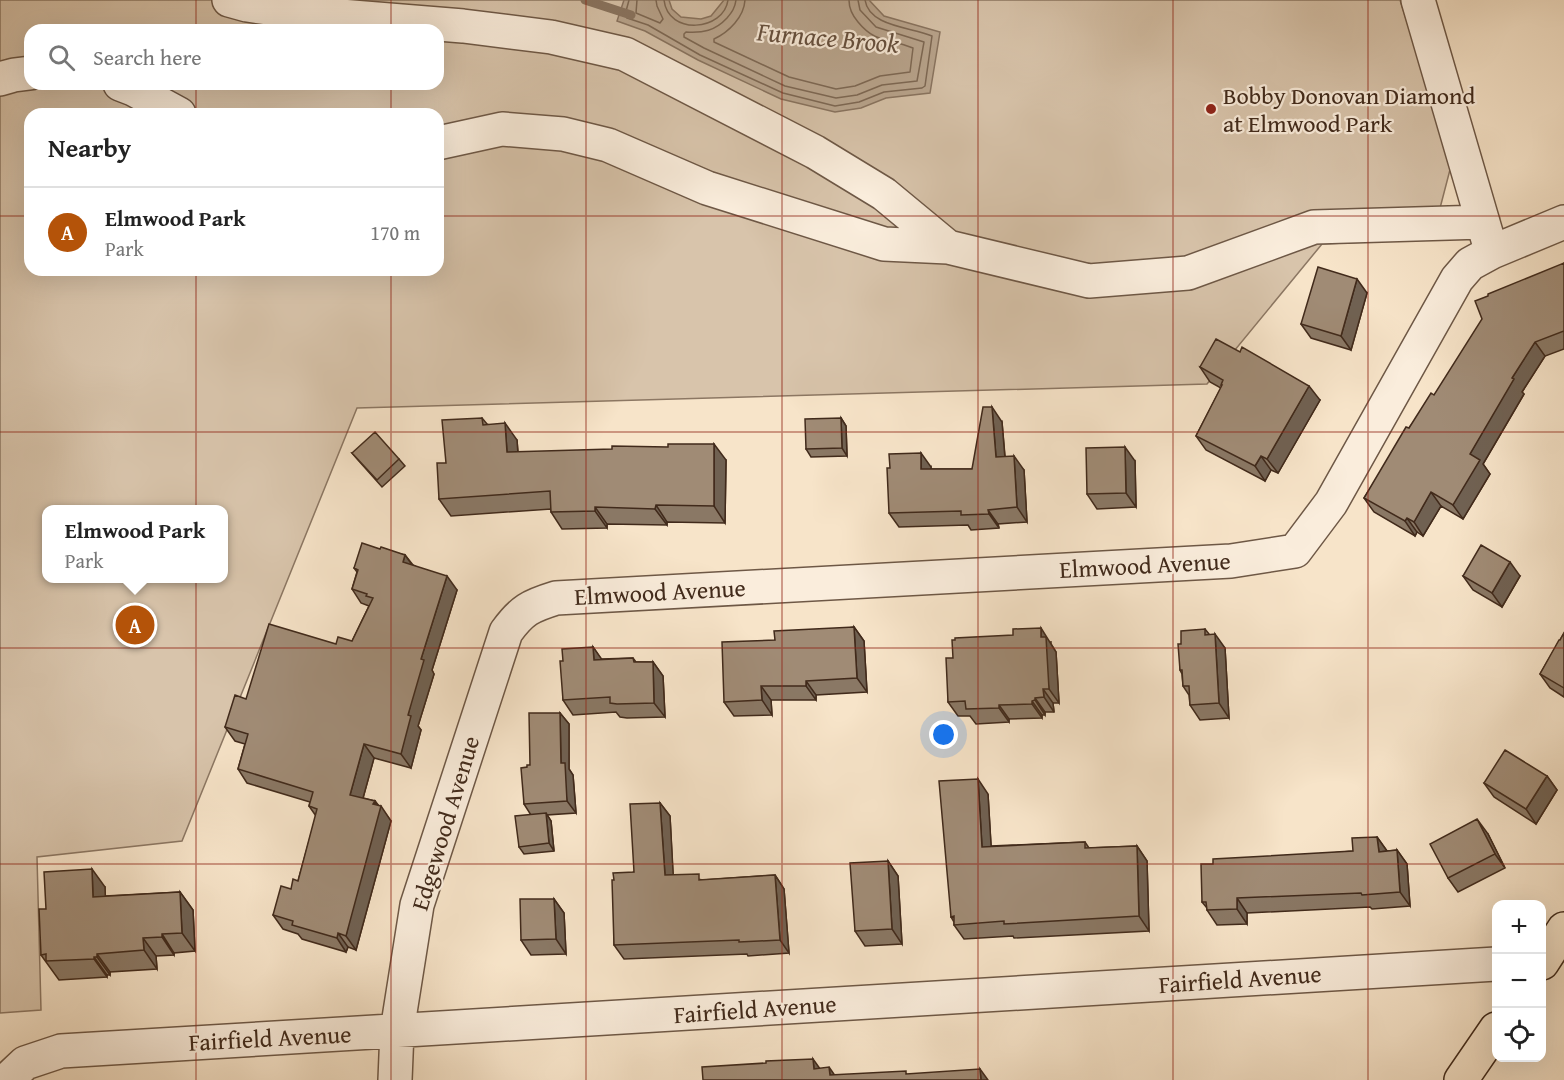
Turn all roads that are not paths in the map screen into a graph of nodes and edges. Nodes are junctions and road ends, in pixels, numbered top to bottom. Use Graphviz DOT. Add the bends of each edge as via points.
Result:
graph roads {
  1 [pos="229,0"];
  2 [pos="1418,0"];
  3 [pos="439,24"];
  4 [pos="444,24"];
  5 [pos="24,74"];
  6 [pos="0,78"];
  7 [pos="135,90"];
  8 [pos="168,108"];
  9 [pos="444,142"];
  10 [pos="1564,222"];
  11 [pos="1488,237"];
  12 [pos="948,247"];
  13 [pos="556,598"];
  14 [pos="1564,928"];
  15 [pos="1546,955"];
  16 [pos="1492,963"];
  17 [pos="397,1031"];
  18 [pos="1492,1036"];
  19 [pos="12,1075"];
  20 [pos="395,1080"];
  21 [pos="1461,1080"];
  1 -- 3 [label="street" via="304,13"];
  2 -- 11 [label="street"];
  4 -- 12 [label="street" via="540,36 625,54 815,152 884,194"];
  5 -- 6 [label="street"];
  7 -- 8 [label="street"];
  9 -- 12 [label="street" via="502,129 563,134 608,145 707,188 884,244"];
  10 -- 11 [label="street, Elmwood Avenue"];
  11 -- 12 [label="street" via="1314,227 1188,273 1089,281"];
  11 -- 13 [label="street, Elmwood Avenue" via="1457,279 1331,503 1295,551 1219,562"];
  13 -- 17 [label="street, Edgewood Avenue" via="533,605 506,632 417,905"];
  14 -- 15 [label="main road"];
  16 -- 17 [label="street, Fairfield Avenue"];
  17 -- 19 [label="street, Fairfield Avenue" via="61,1051 26,1063"];
  17 -- 20 [label="street, Edgewood Avenue"];
  18 -- 21 [label="main road"];
}
